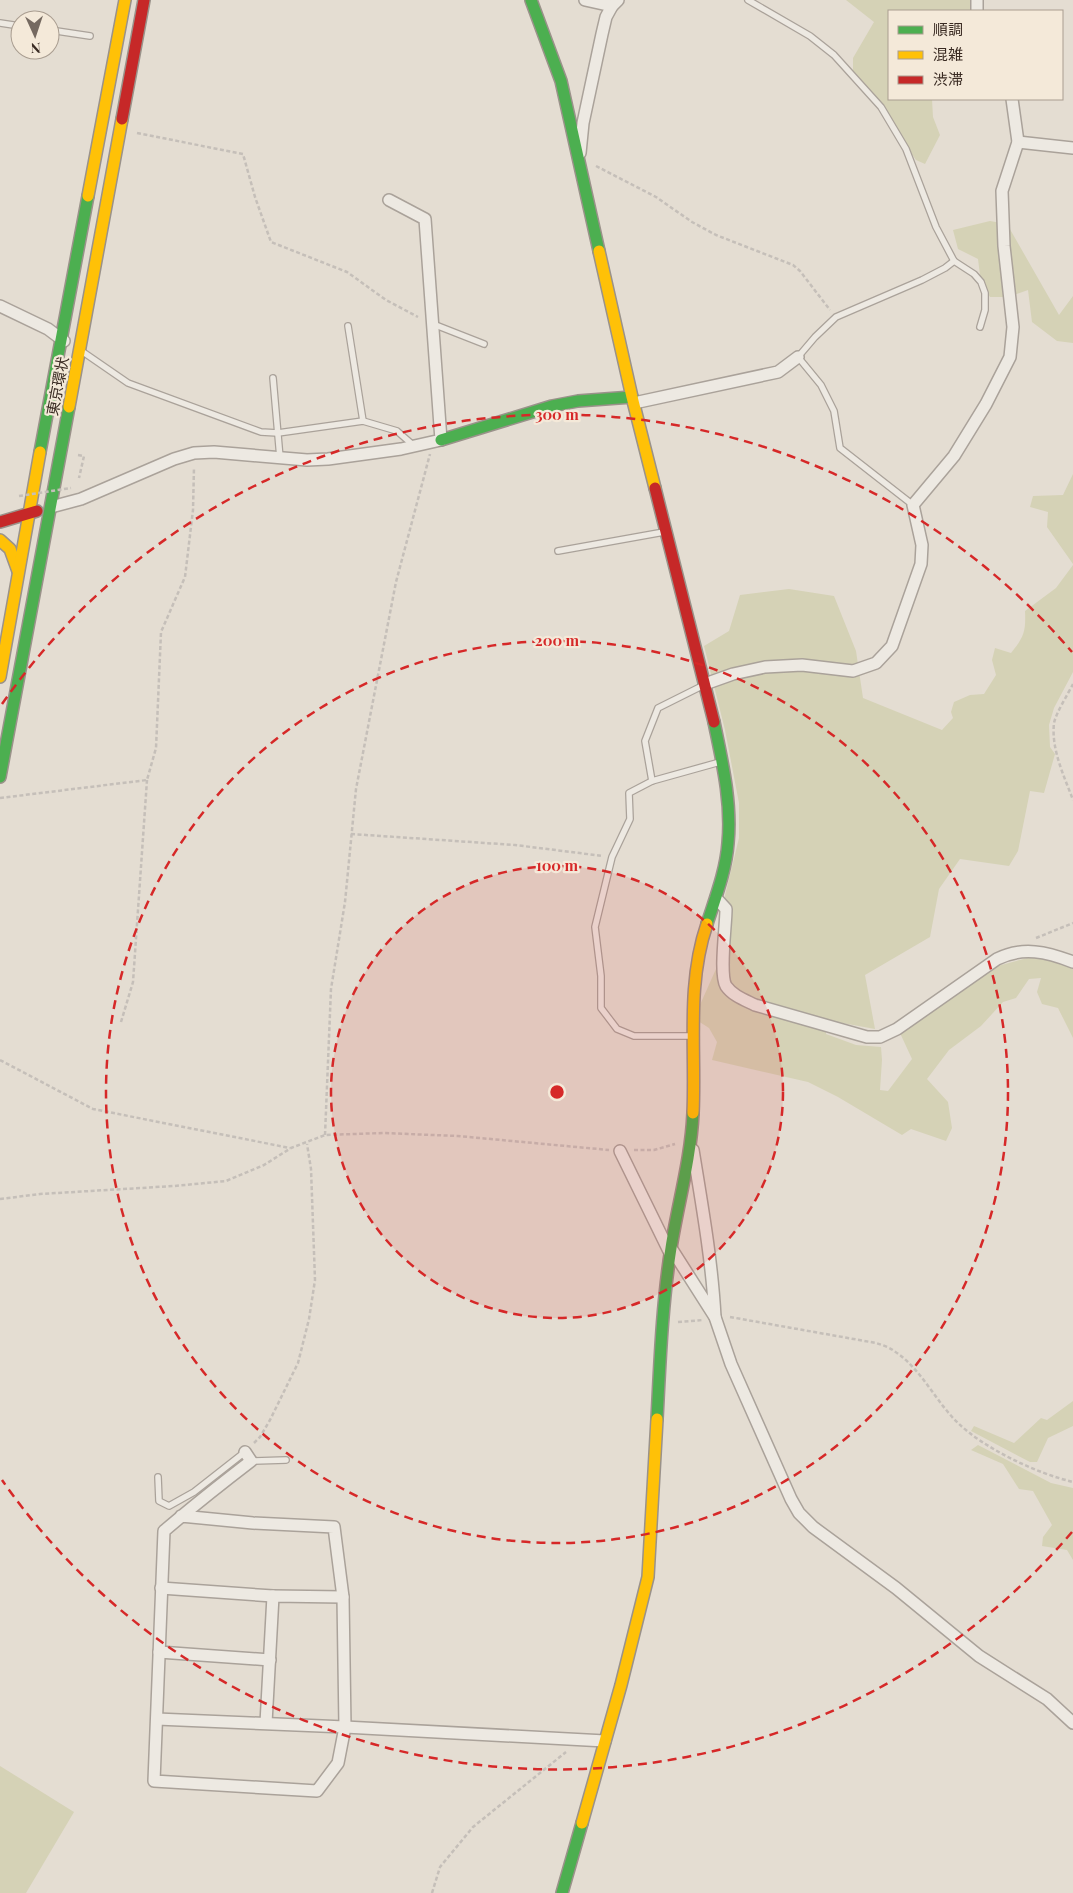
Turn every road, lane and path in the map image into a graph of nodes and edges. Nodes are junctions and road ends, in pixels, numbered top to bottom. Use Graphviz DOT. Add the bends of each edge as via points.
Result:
graph roads {
  1 [pos="125,0"];
  2 [pos="144,0"];
  3 [pos="531,0"];
  4 [pos="585,0"];
  5 [pos="748,0"];
  6 [pos="615,3"];
  7 [pos="60,32"];
  8 [pos="90,36"];
  9 [pos="1012,100"];
  10 [pos="119,129"];
  11 [pos="1018,142"];
  12 [pos="1073,148"];
  13 [pos="579,162"];
  14 [pos="389,200"];
  15 [pos="954,261"];
  16 [pos="0,306"];
  17 [pos="836,317"];
  18 [pos="433,324"];
  19 [pos="348,326"];
  20 [pos="980,327"];
  21 [pos="62,340"];
  22 [pos="484,344"];
  23 [pos="80,349"];
  24 [pos="798,357"];
  25 [pos="273,378"];
  26 [pos="633,400"];
  27 [pos="363,421"];
  28 [pos="278,433"];
  29 [pos="435,441"];
  30 [pos="414,446"];
  31 [pos="194,453"];
  32 [pos="280,458"];
  33 [pos="71,488"];
  34 [pos="19,496"];
  35 [pos="913,505"];
  36 [pos="51,507"];
  37 [pos="28,514"];
  38 [pos="0,522"];
  39 [pos="666,531"];
  40 [pos="0,540"];
  41 [pos="558,550"];
  42 [pos="18,571"];
  43 [pos="0,677"];
  44 [pos="705,684"];
  45 [pos="1073,684"];
  46 [pos="722,762"];
  47 [pos="0,777"];
  48 [pos="147,780"];
  49 [pos="652,781"];
  50 [pos="0,798"];
  51 [pos="1073,800"];
  52 [pos="351,834"];
  53 [pos="612,857"];
  54 [pos="716,898"];
  55 [pos="1073,923"];
  56 [pos="1031,940"];
  57 [pos="1073,962"];
  58 [pos="121,1022"];
  59 [pos="692,1036"];
  60 [pos="0,1060"];
  61 [pos="325,1135"];
  62 [pos="692,1140"];
  63 [pos="306,1144"];
  64 [pos="292,1148"];
  65 [pos="620,1151"];
  66 [pos="0,1199"];
  67 [pos="671,1251"];
  68 [pos="715,1317"];
  69 [pos="662,1323"];
  70 [pos="248,1457"];
  71 [pos="286,1460"];
  72 [pos="158,1478"];
  73 [pos="1073,1482"];
  74 [pos="197,1496"];
  75 [pos="181,1516"];
  76 [pos="161,1588"];
  77 [pos="273,1596"];
  78 [pos="343,1597"];
  79 [pos="159,1652"];
  80 [pos="270,1660"];
  81 [pos="157,1719"];
  82 [pos="266,1723"];
  83 [pos="1073,1723"];
  84 [pos="346,1726"];
  85 [pos="572,1739"];
  86 [pos="606,1741"];
  87 [pos="432,1893"];
  88 [pos="562,1893"];
  1 -- 21 [label="main road, 東京環状"];
  2 -- 10 [label="main road, 東京環状"];
  3 -- 13 [label="main road" via="561,81"];
  4 -- 6 [label="street"];
  5 -- 15 [label="lane" via="810,36 834,55 881,108 906,149 936,227"];
  6 -- 13 [label="street" via="606,17 602,34 583,123"];
  7 -- 8 [label="lane"];
  9 -- 11 [label="street"];
  10 -- 18 [label="path" via="243,154 271,242 348,272 386,300"];
  10 -- 23 [label="main road, 東京環状"];
  11 -- 12 [label="street"];
  11 -- 35 [label="street" via="1002,191 1013,327 1010,357 954,456"];
  13 -- 17 [label="path" via="588,162 623,179 716,235 793,266"];
  13 -- 26 [label="main road"];
  14 -- 18 [label="street" via="425,219"];
  15 -- 17 [label="lane" via="922,280"];
  15 -- 20 [label="lane" via="974,274 986,293"];
  16 -- 21 [label="street" via="48,329"];
  17 -- 24 [label="lane"];
  18 -- 22 [label="lane"];
  18 -- 29 [label="street"];
  19 -- 27 [label="lane"];
  21 -- 23 [label="street"];
  21 -- 37 [label="main road, 東京環状"];
  23 -- 28 [label="lane" via="128,382 262,432"];
  23 -- 36 [label="main road, 東京環状"];
  24 -- 26 [label="street" via="778,372"];
  24 -- 35 [label="lane" via="821,384 834,411 840,448"];
  25 -- 28 [label="lane"];
  26 -- 29 [label="main road" via="578,400"];
  26 -- 39 [label="main road"];
  27 -- 28 [label="lane"];
  27 -- 30 [label="lane" via="397,431"];
  28 -- 32 [label="lane"];
  29 -- 30 [label="street"];
  29 -- 52 [label="path" via="396,582 356,789"];
  30 -- 32 [label="street" via="354,457"];
  31 -- 32 [label="street"];
  31 -- 36 [label="street" via="81,499"];
  31 -- 48 [label="path" via="193,510 185,577 161,632 156,748"];
  33 -- 34 [label="path, bridge"];
  35 -- 44 [label="street" via="922,545 921,564 892,646 876,663 853,671 802,665 765,667"];
  36 -- 37 [label="main road"];
  36 -- 47 [label="main road, 東京環状"];
  37 -- 38 [label="main road"];
  37 -- 42 [label="main road, 東京環状"];
  39 -- 41 [label="lane"];
  39 -- 44 [label="main road"];
  40 -- 42 [label="main road" via="12,552"];
  42 -- 43 [label="main road, 東京環状"];
  44 -- 46 [label="main road"];
  44 -- 49 [label="lane" via="658,708 645,741"];
  45 -- 51 [label="path" via="1054,722 1060,765"];
  46 -- 49 [label="lane"];
  46 -- 54 [label="main road" via="729,825 728,845"];
  48 -- 50 [label="path"];
  48 -- 58 [label="path" via="133,982"];
  49 -- 53 [label="lane" via="629,793 630,819"];
  52 -- 53 [label="path"];
  52 -- 61 [label="path" via="331,990"];
  53 -- 59 [label="lane" via="595,926 601,1008 617,1029 634,1036"];
  54 -- 57 [label="street" via="726,909 722,959 723,979 727,987 755,1005 867,1037 880,1037 896,1029 1007,954 1040,951"];
  54 -- 59 [label="main road" via="696,967"];
  55 -- 56 [label="path"];
  59 -- 62 [label="main road"];
  60 -- 64 [label="path" via="93,1109"];
  61 -- 63 [label="path"];
  61 -- 65 [label="path" via="458,1136"];
  62 -- 65 [label="path" via="654,1150"];
  62 -- 67 [label="main road"];
  62 -- 68 [label="street" via="714,1288"];
  63 -- 64 [label="path"];
  63 -- 70 [label="path" via="311,1170 315,1280 309,1319 298,1363"];
  64 -- 66 [label="path" via="264,1165 226,1181"];
  65 -- 67 [label="street"];
  67 -- 68 [label="street"];
  67 -- 69 [label="main road"];
  68 -- 69 [label="path"];
  68 -- 73 [label="path" via="876,1343 894,1350 957,1422 978,1440 1033,1469"];
  68 -- 83 [label="street" via="731,1364 799,1513 980,1656 1047,1699"];
  69 -- 86 [label="main road" via="648,1577"];
  70 -- 71 [label="lane"];
  70 -- 74 [label="street"];
  72 -- 74 [label="lane" via="159,1501 169,1506"];
  74 -- 75 [label="street"];
  75 -- 76 [label="street" via="164,1531"];
  75 -- 78 [label="street" via="334,1527"];
  76 -- 77 [label="street"];
  76 -- 79 [label="street"];
  77 -- 78 [label="street"];
  77 -- 80 [label="street"];
  78 -- 84 [label="street"];
  79 -- 80 [label="street"];
  79 -- 81 [label="street"];
  80 -- 82 [label="street"];
  81 -- 82 [label="street"];
  81 -- 84 [label="street" via="154,1781 317,1791 338,1762"];
  82 -- 84 [label="street"];
  84 -- 85 [label="street"];
  85 -- 86 [label="street"];
  85 -- 87 [label="path" via="565,1753 473,1827 440,1868"];
  86 -- 88 [label="main road"];
}
